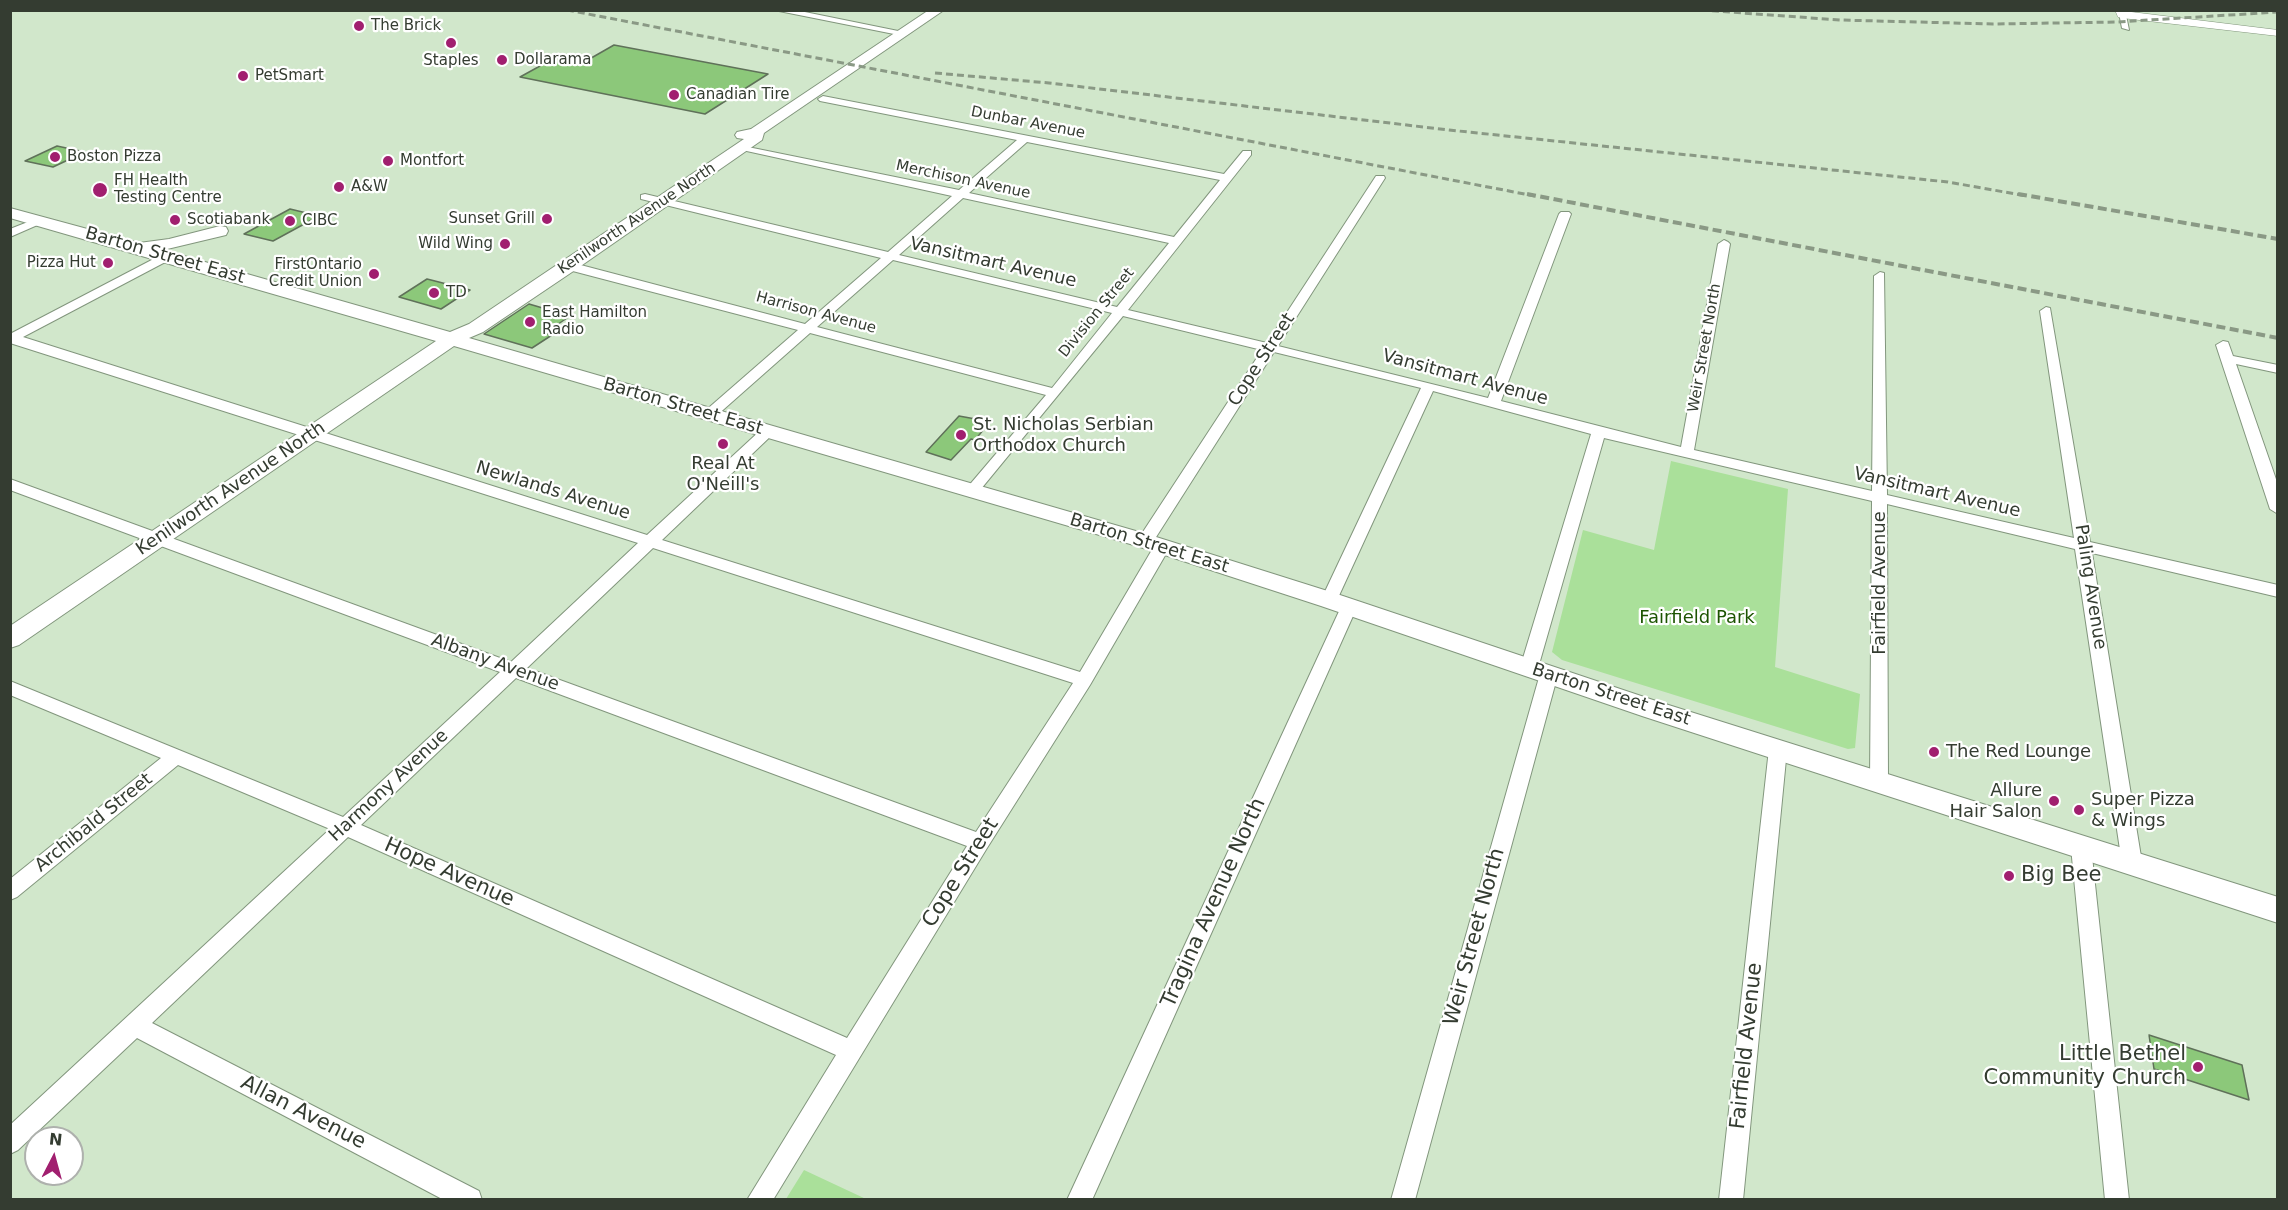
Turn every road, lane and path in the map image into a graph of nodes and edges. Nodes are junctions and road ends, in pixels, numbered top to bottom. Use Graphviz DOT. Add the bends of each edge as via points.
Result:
graph roads {
  1 [pos="778,10"];
  2 [pos="938,10"];
  3 [pos="2134,10"];
  4 [pos="797,12"];
  5 [pos="2121,13"];
  6 [pos="2277,27"];
  7 [pos="2126,28"];
  8 [pos="904,33"];
  9 [pos="2277,33"];
  10 [pos="823,99"];
  11 [pos="756,132"];
  12 [pos="1025,138"];
  13 [pos="742,147"];
  14 [pos="1247,153"];
  15 [pos="1226,178"];
  16 [pos="1380,178"];
  17 [pos="960,195"];
  18 [pos="653,199"];
  19 [pos="10,213"];
  20 [pos="1565,214"];
  21 [pos="38,221"];
  22 [pos="10,234"];
  23 [pos="1177,241"];
  24 [pos="1724,244"];
  25 [pos="129,246"];
  26 [pos="171,258"];
  27 [pos="889,258"];
  28 [pos="569,266"];
  29 [pos="1880,276"];
  30 [pos="1118,311"];
  31 [pos="2046,311"];
  32 [pos="808,329"];
  33 [pos="11,338"];
  34 [pos="451,339"];
  35 [pos="2223,345"];
  36 [pos="1271,347"];
  37 [pos="2229,359"];
  38 [pos="2277,369"];
  39 [pos="1429,386"];
  40 [pos="1055,393"];
  41 [pos="1493,404"];
  42 [pos="710,414"];
  43 [pos="768,431"];
  44 [pos="1599,432"];
  45 [pos="312,435"];
  46 [pos="1687,451"];
  47 [pos="10,484"];
  48 [pos="970,492"];
  49 [pos="1881,499"];
  50 [pos="2277,509"];
  51 [pos="160,538"];
  52 [pos="649,542"];
  53 [pos="1153,544"];
  54 [pos="2083,545"];
  55 [pos="2277,591"];
  56 [pos="1339,603"];
  57 [pos="10,639"];
  58 [pos="513,670"];
  59 [pos="1539,671"];
  60 [pos="1084,680"];
  61 [pos="10,687"];
  62 [pos="1778,749"];
  63 [pos="177,756"];
  64 [pos="1879,782"];
  65 [pos="345,827"];
  66 [pos="980,842"];
  67 [pos="2081,847"];
  68 [pos="2132,863"];
  69 [pos="10,891"];
  70 [pos="2277,909"];
  71 [pos="136,1026"];
  72 [pos="851,1051"];
  73 [pos="10,1142"];
  74 [pos="470,1200"];
  75 [pos="759,1200"];
  76 [pos="1079,1200"];
  77 [pos="1403,1200"];
  78 [pos="1731,1200"];
  79 [pos="2117,1200"];
  1 -- 4 [label="street"];
  2 -- 8 [label="main road, Kenilworth Avenue North"];
  3 -- 6 [label="street"];
  4 -- 8 [label="street"];
  5 -- 7 [label="street"];
  5 -- 9 [label="street"];
  8 -- 11 [label="main road, Kenilworth Avenue North"];
  10 -- 12 [label="street, Dunbar Avenue"];
  11 -- 13 [label="main road, Kenilworth Avenue North" via="757,136"];
  11 -- 18 [label="main road, Kenilworth Avenue North" via="717,149"];
  12 -- 15 [label="street, Dunbar Avenue"];
  12 -- 17 [label="street"];
  13 -- 17 [label="street, Merchison Avenue"];
  13 -- 18 [label="main road, Kenilworth Avenue North"];
  14 -- 15 [label="street, Division Street"];
  15 -- 23 [label="street, Division Street"];
  16 -- 36 [label="street, Cope Street"];
  17 -- 23 [label="street, Merchison Avenue"];
  17 -- 27 [label="street"];
  18 -- 27 [label="street, Vansitmart Avenue"];
  18 -- 28 [label="main road, Kenilworth Avenue North"];
  18 -- 34 [label="main road, Kenilworth Avenue North" via="462,325"];
  19 -- 21 [label="main road, Barton Street East"];
  20 -- 41 [label="street"];
  21 -- 22 [label="street"];
  21 -- 25 [label="main road, Barton Street East"];
  23 -- 30 [label="street, Division Street"];
  24 -- 46 [label="street, Weir Street North"];
  25 -- 26 [label="main road, Barton Street East"];
  25 -- 26 [label="main road" via="169,244 220,231"];
  26 -- 33 [label="street"];
  26 -- 34 [label="main road, Barton Street East"];
  27 -- 30 [label="street, Vansitmart Avenue"];
  27 -- 32 [label="street"];
  28 -- 32 [label="street, Harrison Avenue"];
  28 -- 34 [label="main road, Kenilworth Avenue North" via="476,328"];
  29 -- 49 [label="street, Fairfield Avenue"];
  30 -- 36 [label="street, Vansitmart Avenue"];
  30 -- 40 [label="street, Division Street"];
  31 -- 54 [label="street, Paling Avenue"];
  32 -- 40 [label="street, Harrison Avenue"];
  32 -- 42 [label="street"];
  33 -- 45 [label="street, Newlands Avenue"];
  34 -- 42 [label="main road, Barton Street East"];
  34 -- 45 [label="main road, Kenilworth Avenue North"];
  35 -- 37 [label="street"];
  36 -- 39 [label="street, Vansitmart Avenue"];
  36 -- 53 [label="street, Cope Street"];
  37 -- 38 [label="street"];
  37 -- 50 [label="street"];
  39 -- 41 [label="street, Vansitmart Avenue"];
  39 -- 56 [label="street, Tragina Avenue North"];
  40 -- 48 [label="street, Division Street"];
  41 -- 44 [label="street, Vansitmart Avenue"];
  42 -- 43 [label="main road, Barton Street East"];
  43 -- 48 [label="main road, Barton Street East"];
  43 -- 52 [label="street, Harmony Avenue"];
  44 -- 46 [label="street, Vansitmart Avenue"];
  44 -- 59 [label="street, Weir Street North"];
  45 -- 51 [label="main road, Kenilworth Avenue North"];
  45 -- 52 [label="street, Newlands Avenue"];
  46 -- 49 [label="street, Vansitmart Avenue"];
  47 -- 51 [label="street, Albany Avenue"];
  48 -- 53 [label="main road, Barton Street East"];
  49 -- 54 [label="street, Vansitmart Avenue"];
  49 -- 64 [label="street, Fairfield Avenue"];
  51 -- 57 [label="main road, Kenilworth Avenue North"];
  51 -- 58 [label="street, Albany Avenue"];
  52 -- 58 [label="street, Harmony Avenue"];
  52 -- 60 [label="street, Newlands Avenue"];
  53 -- 56 [label="main road, Barton Street East"];
  53 -- 60 [label="street, Cope Street"];
  54 -- 55 [label="street, Vansitmart Avenue"];
  54 -- 68 [label="street, Paling Avenue"];
  56 -- 59 [label="main road, Barton Street East"];
  56 -- 76 [label="street, Tragina Avenue North"];
  58 -- 65 [label="street, Harmony Avenue"];
  58 -- 66 [label="street, Albany Avenue"];
  59 -- 62 [label="main road, Barton Street East"];
  59 -- 77 [label="street, Weir Street North"];
  60 -- 66 [label="street, Cope Street"];
  61 -- 63 [label="street, Hope Avenue"];
  62 -- 64 [label="main road, Barton Street East"];
  62 -- 78 [label="street, Fairfield Avenue"];
  63 -- 65 [label="street, Hope Avenue"];
  63 -- 69 [label="street, Archibald Street"];
  64 -- 67 [label="main road, Barton Street East"];
  65 -- 71 [label="street, Harmony Avenue"];
  65 -- 72 [label="street, Hope Avenue"];
  66 -- 72 [label="street, Cope Street"];
  67 -- 68 [label="main road, Barton Street East"];
  67 -- 79 [label="street"];
  68 -- 70 [label="main road, Barton Street East"];
  71 -- 73 [label="street, Harmony Avenue"];
  71 -- 74 [label="street, Allan Avenue"];
  72 -- 75 [label="street, Cope Street"];
}
